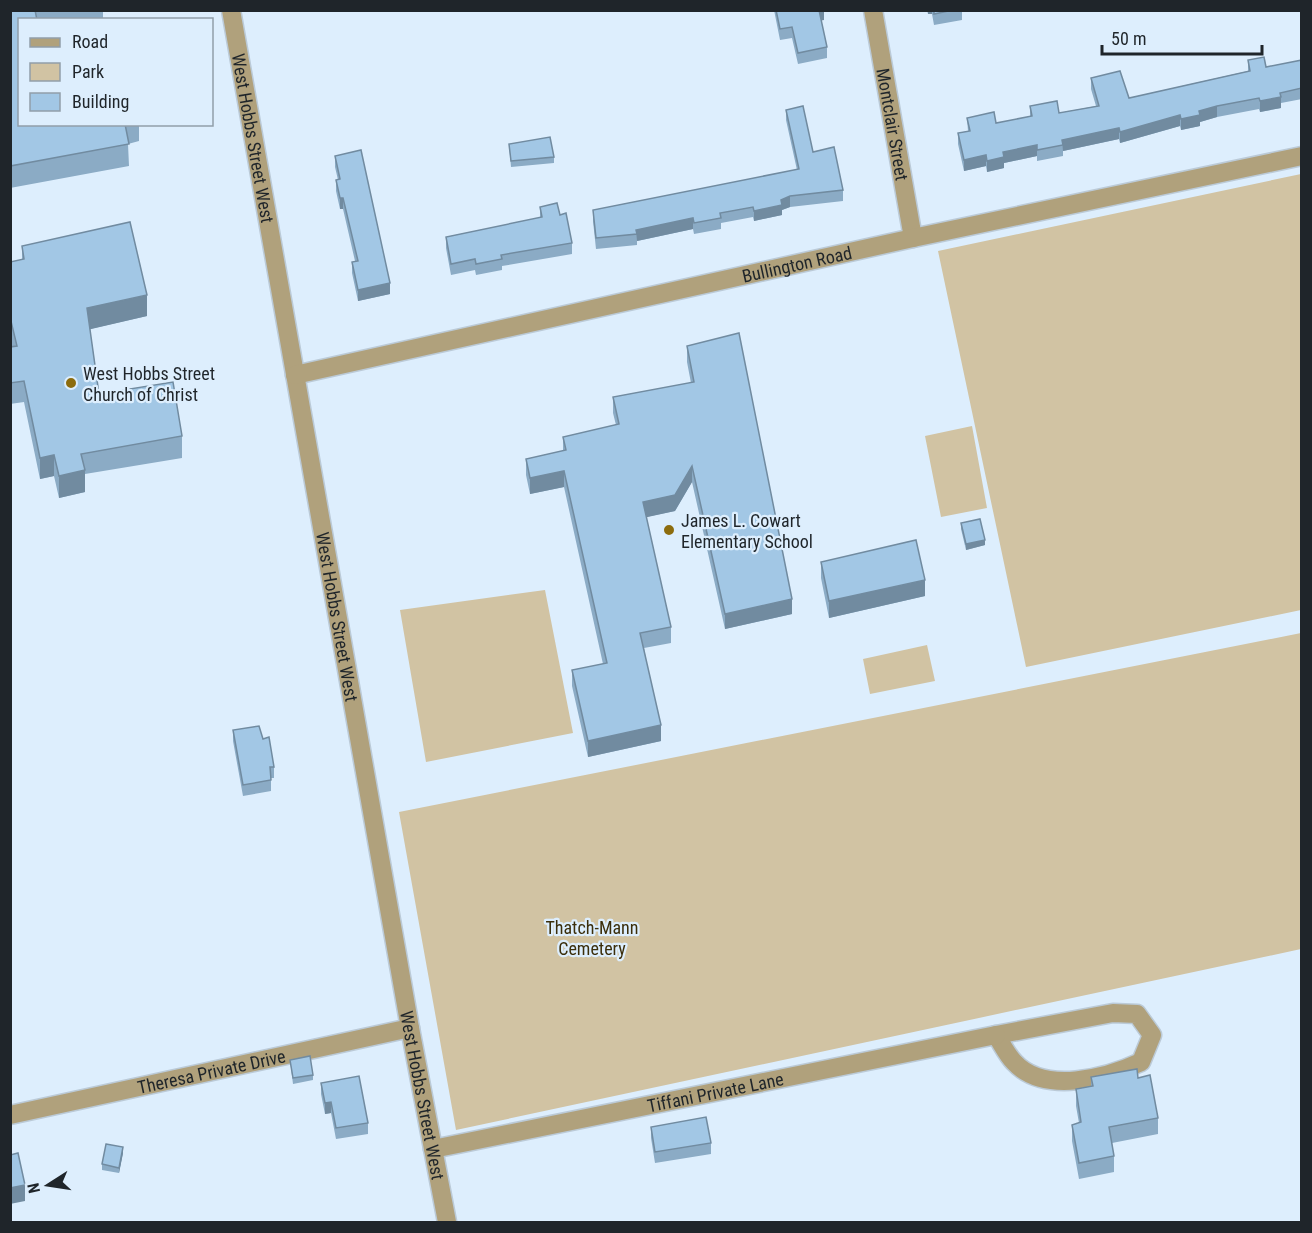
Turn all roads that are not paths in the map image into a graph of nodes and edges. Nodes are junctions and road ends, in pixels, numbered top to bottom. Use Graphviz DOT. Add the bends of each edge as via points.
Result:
graph roads {
  1 [pos="231,10"];
  2 [pos="873,10"];
  3 [pos="1302,156"];
  4 [pos="913,238"];
  5 [pos="295,375"];
  6 [pos="410,1028"];
  7 [pos="996,1035"];
  8 [pos="10,1115"];
  9 [pos="433,1149"];
  10 [pos="447,1222"];
  1 -- 5 [label="street, West Hobbs Street West"];
  2 -- 4 [label="street, Montclair Street"];
  3 -- 4 [label="street, Bullington Road"];
  4 -- 5 [label="street, Bullington Road"];
  5 -- 6 [label="street, West Hobbs Street West"];
  6 -- 8 [label="street, Theresa Private Drive"];
  6 -- 9 [label="street, West Hobbs Street West"];
  7 -- 7 [label="street, Tiffani Private Lane" via="1015,1063 1037,1077 1064,1081 1114,1074 1141,1062 1152,1035 1137,1014 1113,1013"];
  7 -- 9 [label="street, Tiffani Private Lane"];
  9 -- 10 [label="street, West Hobbs Street West"];
}
